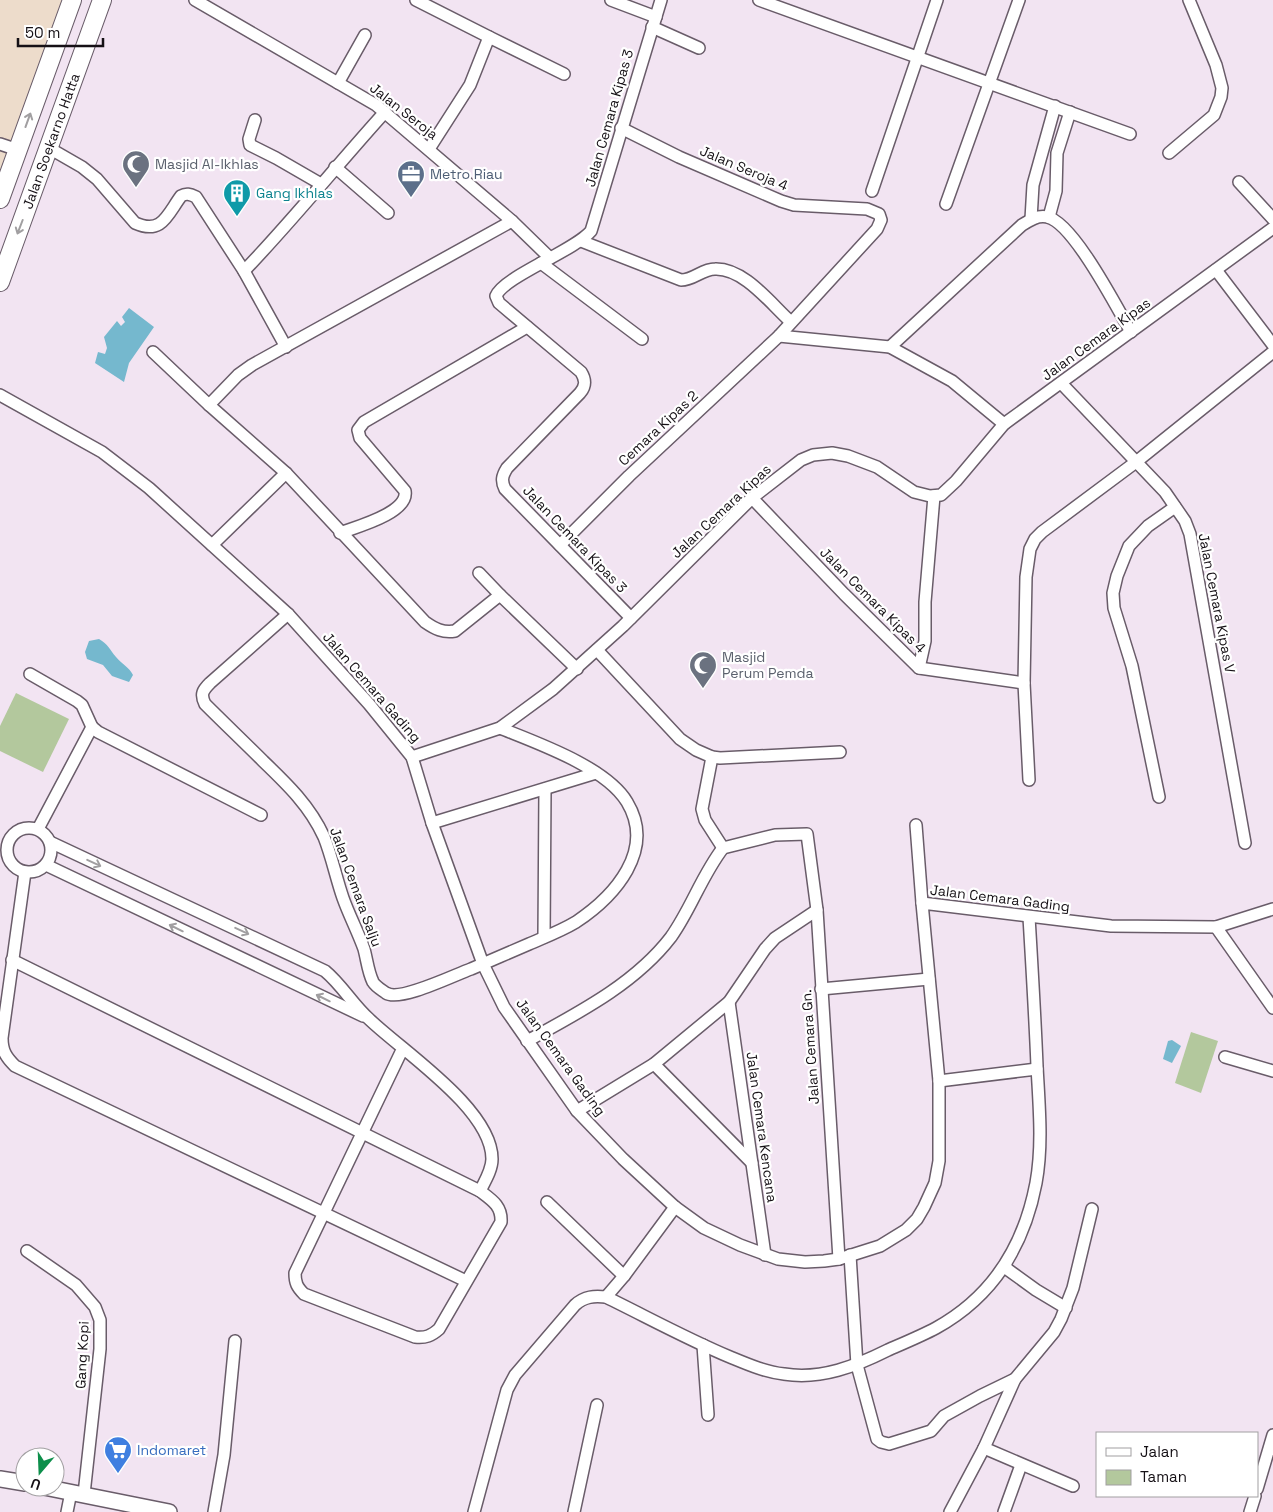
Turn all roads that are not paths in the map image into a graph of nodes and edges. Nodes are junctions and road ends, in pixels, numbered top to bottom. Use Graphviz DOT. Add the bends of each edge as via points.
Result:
graph roads {
  1 [pos="72,0"];
  2 [pos="102,0"];
  3 [pos="195,0"];
  4 [pos="416,0"];
  5 [pos="611,0"];
  6 [pos="661,0"];
  7 [pos="759,0"];
  8 [pos="937,0"];
  9 [pos="1019,0"];
  10 [pos="1189,0"];
  11 [pos="654,22"];
  12 [pos="365,35"];
  13 [pos="488,37"];
  14 [pos="699,48"];
  15 [pos="917,57"];
  16 [pos="564,74"];
  17 [pos="338,83"];
  18 [pos="990,83"];
  19 [pos="1055,106"];
  20 [pos="385,112"];
  21 [pos="1070,112"];
  22 [pos="255,120"];
  23 [pos="621,128"];
  24 [pos="1047,134"];
  25 [pos="1130,134"];
  26 [pos="1062,138"];
  27 [pos="0,144"];
  28 [pos="49,148"];
  29 [pos="429,149"];
  30 [pos="18,150"];
  31 [pos="1169,153"];
  32 [pos="335,168"];
  33 [pos="1038,169"];
  34 [pos="1055,172"];
  35 [pos="1238,182"];
  36 [pos="321,184"];
  37 [pos="872,191"];
  38 [pos="0,199"];
  39 [pos="946,204"];
  40 [pos="388,213"];
  41 [pos="1049,217"];
  42 [pos="1031,219"];
  43 [pos="1273,219"];
  44 [pos="512,222"];
  45 [pos="1273,228"];
  46 [pos="581,241"];
  47 [pos="545,261"];
  48 [pos="1216,270"];
  49 [pos="244,271"];
  50 [pos="1,274"];
  51 [pos="791,322"];
  52 [pos="527,327"];
  53 [pos="1131,332"];
  54 [pos="779,336"];
  55 [pos="642,339"];
  56 [pos="1273,345"];
  57 [pos="286,347"];
  58 [pos="890,347"];
  59 [pos="153,352"];
  60 [pos="1273,352"];
  61 [pos="1061,383"];
  62 [pos="0,395"];
  63 [pos="208,406"];
  64 [pos="1004,424"];
  65 [pos="1136,462"];
  66 [pos="286,473"];
  67 [pos="934,496"];
  68 [pos="752,498"];
  69 [pos="1175,507"];
  70 [pos="340,533"];
  71 [pos="212,545"];
  72 [pos="560,545"];
  73 [pos="479,573"];
  74 [pos="500,595"];
  75 [pos="288,614"];
  76 [pos="631,618"];
  77 [pos="597,650"];
  78 [pos="919,668"];
  79 [pos="577,669"];
  80 [pos="30,674"];
  81 [pos="1024,683"];
  82 [pos="92,727"];
  83 [pos="500,728"];
  84 [pos="840,752"];
  85 [pos="412,757"];
  86 [pos="712,757"];
  87 [pos="596,773"];
  88 [pos="1029,780"];
  89 [pos="545,789"];
  90 [pos="1159,797"];
  91 [pos="261,815"];
  92 [pos="432,823"];
  93 [pos="916,825"];
  94 [pos="38,830"];
  95 [pos="0,831"];
  96 [pos="12,835"];
  97 [pos="50,842"];
  98 [pos="1245,844"];
  99 [pos="723,848"];
  100 [pos="4,854"];
  101 [pos="46,865"];
  102 [pos="25,872"];
  103 [pos="922,903"];
  104 [pos="1273,908"];
  105 [pos="817,910"];
  106 [pos="1029,917"];
  107 [pos="1216,927"];
  108 [pos="544,937"];
  109 [pos="12,960"];
  110 [pos="483,964"];
  111 [pos="929,979"];
  112 [pos="821,988"];
  113 [pos="729,1002"];
  114 [pos="1273,1008"];
  115 [pos="367,1018"];
  116 [pos="527,1041"];
  117 [pos="403,1048"];
  118 [pos="1225,1057"];
  119 [pos="654,1064"];
  120 [pos="1037,1069"];
  121 [pos="1273,1071"];
  122 [pos="939,1081"];
  123 [pos="577,1111"];
  124 [pos="363,1132"];
  125 [pos="752,1163"];
  126 [pos="480,1191"];
  127 [pos="547,1202"];
  128 [pos="675,1208"];
  129 [pos="1092,1209"];
  130 [pos="324,1212"];
  131 [pos="27,1251"];
  132 [pos="765,1255"];
  133 [pos="845,1257"];
  134 [pos="1006,1266"];
  135 [pos="624,1276"];
  136 [pos="466,1281"];
  137 [pos="606,1297"];
  138 [pos="1066,1308"];
  139 [pos="235,1341"];
  140 [pos="703,1345"];
  141 [pos="858,1365"];
  142 [pos="1015,1379"];
  143 [pos="596,1405"];
  144 [pos="708,1415"];
  145 [pos="1273,1434"];
  146 [pos="984,1448"];
  147 [pos="1021,1465"];
  148 [pos="1269,1466"];
  149 [pos="0,1479"];
  150 [pos="15,1481"];
  151 [pos="1073,1486"];
  152 [pos="1258,1487"];
  153 [pos="65,1491"];
  154 [pos="78,1493"];
  155 [pos="1255,1497"];
  156 [pos="138,1509"];
  157 [pos="67,1512"];
  158 [pos="169,1512"];
  159 [pos="214,1512"];
  160 [pos="474,1512"];
  161 [pos="574,1512"];
  162 [pos="950,1512"];
  163 [pos="1004,1512"];
  164 [pos="1250,1512"];
  30 -- 1 [label="main road, Jalan Soekarno Hatta, one-way"];
  2 -- 28 [label="main road, Jalan Soekarno Hatta"];
  3 -- 17 [label="street, Jalan Seroja"];
  4 -- 13 [label="street"];
  5 -- 11 [label="street"];
  6 -- 11 [label="street, Jalan Cemara Kipas 3"];
  7 -- 15 [label="street"];
  8 -- 15 [label="street"];
  9 -- 18 [label="street"];
  10 -- 31 [label="street" via="1216,65 1221,97 1214,115"];
  11 -- 14 [label="street"];
  11 -- 23 [label="street, Jalan Cemara Kipas 3"];
  12 -- 17 [label="street"];
  13 -- 16 [label="street"];
  13 -- 29 [label="street" via="470,85"];
  15 -- 18 [label="street"];
  15 -- 37 [label="street"];
  17 -- 20 [label="street, Jalan Seroja"];
  18 -- 19 [label="street"];
  18 -- 39 [label="street"];
  19 -- 21 [label="street"];
  19 -- 24 [label="street"];
  20 -- 29 [label="street, Jalan Seroja"];
  20 -- 32 [label="street"];
  21 -- 25 [label="street"];
  21 -- 26 [label="street"];
  22 -- 36 [label="street" via="250,145"];
  23 -- 46 [label="street, Jalan Cemara Kipas 3" via="594,224"];
  23 -- 51 [label="street, Jalan Seroja 4" via="788,204 867,210 879,214 881,220 877,228"];
  24 -- 26 [label="street"];
  24 -- 33 [label="street"];
  26 -- 34 [label="street"];
  27 -- 30 [label="street"];
  28 -- 49 [label="street" via="97,179 136,223 144,227 160,225 180,196 196,197"];
  28 -- 50 [label="main road, Jalan Soekarno Hatta, one-way"];
  29 -- 44 [label="street, Jalan Seroja"];
  30 -- 38 [label="main road, Jalan Soekarno Hatta"];
  32 -- 36 [label="street"];
  32 -- 40 [label="street"];
  33 -- 34 [label="street"];
  33 -- 42 [label="street" via="1033,186"];
  34 -- 41 [label="street" via="1056,191"];
  35 -- 43 [label="street"];
  36 -- 49 [label="street"];
  41 -- 42 [label="street"];
  41 -- 53 [label="street" via="1059,223 1092,265"];
  42 -- 58 [label="street"];
  44 -- 47 [label="street, Jalan Seroja"];
  44 -- 57 [label="street"];
  45 -- 48 [label="street, Jalan Cemara Kipas"];
  46 -- 47 [label="street, Jalan Cemara Kipas 3"];
  46 -- 51 [label="street" via="681,280 688,280 707,270 723,270 743,277"];
  47 -- 52 [label="street, Jalan Cemara Kipas 3" via="503,287 496,296 499,303"];
  47 -- 55 [label="street, Jalan Seroja"];
  48 -- 53 [label="street, Jalan Cemara Kipas"];
  48 -- 56 [label="street"];
  49 -- 57 [label="street"];
  51 -- 54 [label="street, Jalan Seroja 4"];
  52 -- 70 [label="street" via="364,422 358,430 360,438 405,491 405,499 381,518"];
  52 -- 72 [label="street, Jalan Cemara Kipas 3" via="585,378 580,393 507,468 502,480 505,489"];
  53 -- 61 [label="street, Jalan Cemara Kipas"];
  54 -- 58 [label="street"];
  54 -- 72 [label="street, Cemara Kipas 2" via="628,476"];
  57 -- 63 [label="street" via="238,375"];
  58 -- 64 [label="street" via="952,381"];
  59 -- 63 [label="street"];
  60 -- 65 [label="street"];
  61 -- 64 [label="street, Jalan Cemara Kipas"];
  61 -- 65 [label="street, Jalan Cemara Kipas V"];
  62 -- 71 [label="street, Jalan Cemara Gading" via="102,452 150,488"];
  63 -- 66 [label="street"];
  64 -- 67 [label="street, Jalan Cemara Kipas" via="951,486"];
  65 -- 69 [label="street, Jalan Cemara Kipas V"];
  65 -- 81 [label="street" via="1035,539 1026,576"];
  66 -- 70 [label="street"];
  66 -- 71 [label="street"];
  67 -- 68 [label="street, Jalan Cemara Kipas" via="914,492 877,467 832,453 800,460"];
  67 -- 78 [label="street" via="925,641"];
  68 -- 76 [label="street, Jalan Cemara Kipas"];
  68 -- 78 [label="street, Jalan Cemara Kipas 4"];
  69 -- 90 [label="street" via="1148,526 1129,546 1113,592 1114,608 1132,666"];
  69 -- 98 [label="street, Jalan Cemara Kipas V" via="1185,521 1194,546"];
  70 -- 74 [label="street" via="433,628 455,631"];
  71 -- 75 [label="street, Jalan Cemara Gading"];
  72 -- 76 [label="street, Jalan Cemara Kipas 3"];
  73 -- 74 [label="street"];
  74 -- 79 [label="street"];
  75 -- 85 [label="street, Jalan Cemara Gading"];
  75 -- 110 [label="street, Jalan Cemara Salju" via="204,690 202,698 205,704 296,793 310,811 329,851 344,901 377,986 389,995 403,995"];
  76 -- 77 [label="street, Jalan Cemara Kipas"];
  77 -- 79 [label="street, Jalan Cemara Kipas"];
  77 -- 86 [label="street" via="680,739"];
  78 -- 81 [label="street, Jalan Cemara Kipas 4"];
  79 -- 83 [label="street, Jalan Cemara Kipas"];
  80 -- 82 [label="street" via="78,701"];
  81 -- 88 [label="street"];
  82 -- 91 [label="street"];
  82 -- 94 [label="street"];
  83 -- 85 [label="street, Jalan Cemara Kipas"];
  83 -- 87 [label="street"];
  84 -- 86 [label="street"];
  85 -- 92 [label="street, Jalan Cemara Gading"];
  86 -- 99 [label="street" via="702,809 705,820"];
  87 -- 89 [label="street"];
  87 -- 108 [label="street" via="622,794 634,816 637,834 634,858 618,883 591,910 574,923"];
  89 -- 92 [label="street"];
  89 -- 108 [label="street"];
  92 -- 110 [label="street, Jalan Cemara Gading"];
  93 -- 103 [label="street"];
  94 -- 96 [label="street" via="24,828"];
  94 -- 97 [label="street"];
  95 -- 96 [label="street"];
  96 -- 100 [label="street"];
  97 -- 101 [label="street" via="52,854"];
  97 -- 115 [label="street, one-way" via="320,968 333,978"];
  99 -- 105 [label="street, Jalan Cemara Gn." via="775,835 807,834"];
  99 -- 116 [label="street" via="676,929 653,957 598,999"];
  100 -- 102 [label="street" via="14,866"];
  101 -- 102 [label="street" via="36,872"];
  115 -- 101 [label="street, one-way"];
  102 -- 109 [label="street"];
  103 -- 106 [label="street, Jalan Cemara Gading"];
  103 -- 111 [label="street, Jalan Cemara Gading"];
  104 -- 107 [label="street, Jalan Cemara Gading"];
  105 -- 112 [label="street, Jalan Cemara Gn."];
  105 -- 113 [label="street" via="775,938"];
  106 -- 107 [label="street, Jalan Cemara Gading" via="1111,926"];
  106 -- 120 [label="street"];
  107 -- 114 [label="street"];
  108 -- 110 [label="street"];
  109 -- 124 [label="street"];
  109 -- 130 [label="street" via="2,1048 16,1066"];
  110 -- 116 [label="street, Jalan Cemara Gading" via="504,1007"];
  111 -- 112 [label="street"];
  111 -- 122 [label="street, Jalan Cemara Gading"];
  112 -- 133 [label="street, Jalan Cemara Gn."];
  113 -- 119 [label="street"];
  113 -- 125 [label="street, Jalan Cemara Kencana"];
  115 -- 117 [label="street"];
  116 -- 123 [label="street, Jalan Cemara Gading"];
  117 -- 124 [label="street"];
  117 -- 126 [label="street" via="459,1098 484,1132 492,1160"];
  118 -- 121 [label="street"];
  119 -- 123 [label="street"];
  119 -- 125 [label="street"];
  120 -- 122 [label="street"];
  120 -- 134 [label="street" via="1040,1113 1037,1181 1027,1219"];
  122 -- 133 [label="street, Jalan Cemara Gading" via="939,1161 935,1182 924,1208 917,1219 893,1240"];
  123 -- 128 [label="street, Jalan Cemara Gading"];
  124 -- 126 [label="street"];
  124 -- 130 [label="street"];
  125 -- 132 [label="street, Jalan Cemara Kencana"];
  126 -- 136 [label="street" via="500,1208 501,1222"];
  127 -- 135 [label="street"];
  128 -- 132 [label="street, Jalan Cemara Gading" via="704,1228"];
  128 -- 135 [label="street"];
  129 -- 138 [label="street"];
  130 -- 136 [label="street"];
  130 -- 136 [label="street" via="295,1272 295,1282 304,1294 415,1338 425,1338 439,1329"];
  131 -- 154 [label="street, Gang Kopi" via="76,1285 95,1307 100,1320 100,1349"];
  132 -- 133 [label="street, Jalan Cemara Gading" via="805,1262"];
  133 -- 141 [label="street, Jalan Cemara Gn."];
  134 -- 138 [label="street"];
  134 -- 141 [label="street" via="962,1311 936,1328"];
  135 -- 137 [label="street"];
  137 -- 140 [label="street"];
  137 -- 160 [label="street" via="587,1297 576,1305 515,1375 506,1390"];
  138 -- 142 [label="street" via="1054,1332"];
  139 -- 159 [label="street" via="224,1455"];
  140 -- 141 [label="street" via="758,1368 782,1374 823,1374"];
  140 -- 144 [label="street"];
  141 -- 142 [label="street, Jalan Cemara Gn." via="877,1439 887,1444 931,1430 944,1416"];
  142 -- 146 [label="street"];
  143 -- 161 [label="street"];
  145 -- 148 [label="street"];
  146 -- 147 [label="street"];
  146 -- 162 [label="street"];
  147 -- 151 [label="street"];
  147 -- 163 [label="street"];
  148 -- 152 [label="street"];
  149 -- 150 [label="main road"];
  153 -- 154 [label="main road"];
  154 -- 156 [label="main road"];
  154 -- 157 [label="street, Gang Kopi"];
  155 -- 164 [label="street"];
  156 -- 158 [label="main road"];
}
